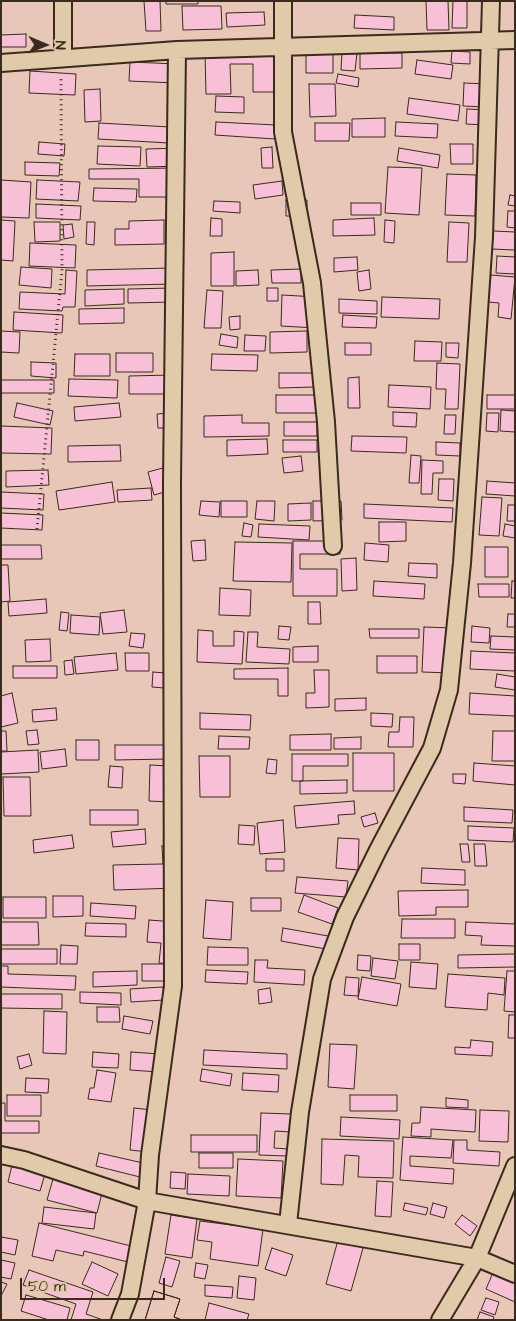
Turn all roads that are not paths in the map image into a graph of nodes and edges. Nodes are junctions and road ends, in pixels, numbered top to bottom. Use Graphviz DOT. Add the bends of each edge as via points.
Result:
graph roads {
  1 [pos="63,1"];
  2 [pos="283,1"];
  3 [pos="491,1"];
  4 [pos="515,40"];
  5 [pos="490,42"];
  6 [pos="284,48"];
  7 [pos="178,50"];
  8 [pos="63,58"];
  9 [pos="1,64"];
  10 [pos="333,546"];
  11 [pos="1,1155"];
  12 [pos="515,1166"];
  13 [pos="148,1201"];
  14 [pos="288,1224"];
  15 [pos="477,1258"];
  16 [pos="515,1274"];
  17 [pos="120,1320"];
  18 [pos="440,1320"];
  1 -- 8 [label="street"];
  2 -- 6 [label="street"];
  3 -- 5 [label="street"];
  4 -- 5 [label="street"];
  5 -- 6 [label="street"];
  5 -- 14 [label="street" via="480,296 462,563 449,690 432,748 378,850 322,979 300,1112"];
  6 -- 7 [label="street"];
  6 -- 10 [label="street" via="283,132 312,282 326,422"];
  7 -- 8 [label="street"];
  7 -- 13 [label="street" via="172,481 173,986 150,1154"];
  8 -- 9 [label="street"];
  11 -- 13 [label="street"];
  12 -- 15 [label="street"];
  13 -- 14 [label="street"];
  13 -- 17 [label="street" via="130,1294"];
  14 -- 15 [label="street"];
  15 -- 16 [label="street"];
  15 -- 18 [label="street"];
}
